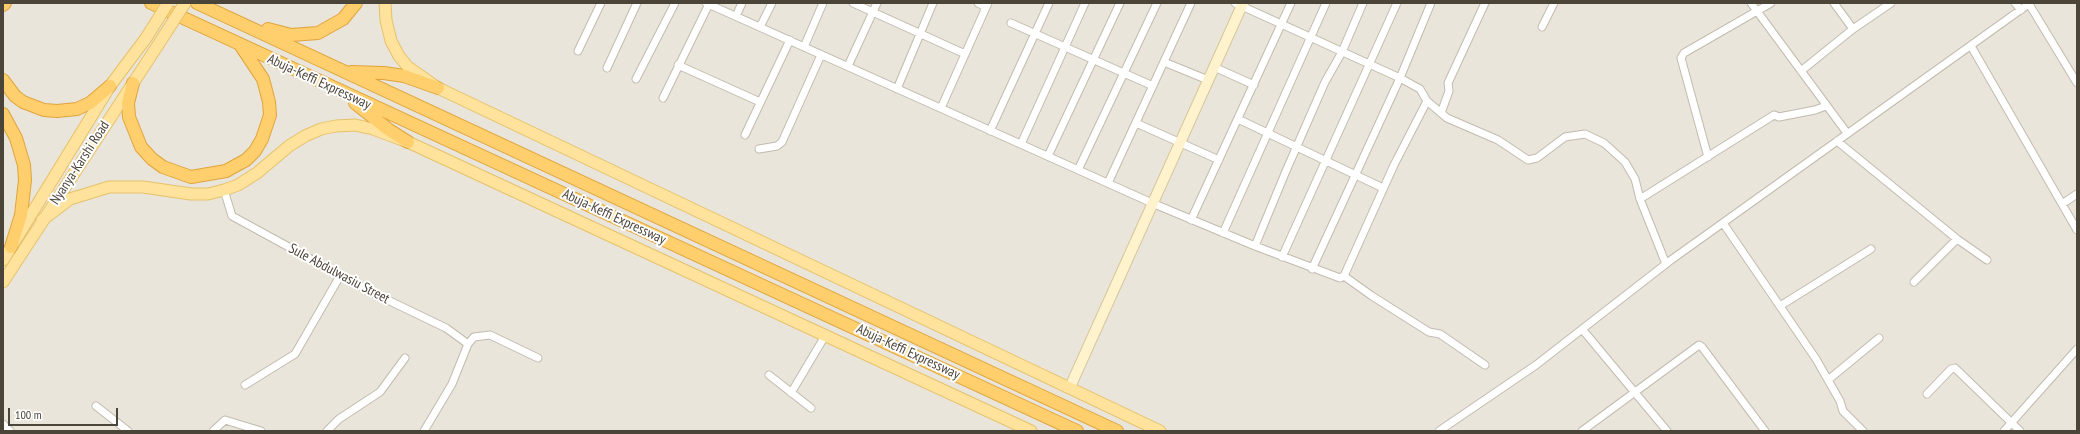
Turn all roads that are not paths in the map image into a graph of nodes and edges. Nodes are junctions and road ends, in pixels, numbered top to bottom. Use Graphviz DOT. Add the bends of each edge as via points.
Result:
graph roads {
  1 [pos="5,3"];
  2 [pos="150,3"];
  3 [pos="168,3"];
  4 [pos="186,3"];
  5 [pos="197,3"];
  6 [pos="356,3"];
  7 [pos="386,3"];
  8 [pos="601,3"];
  9 [pos="637,3"];
  10 [pos="675,3"];
  11 [pos="742,3"];
  12 [pos="772,3"];
  13 [pos="823,3"];
  14 [pos="853,3"];
  15 [pos="878,3"];
  16 [pos="933,3"];
  17 [pos="978,3"];
  18 [pos="1049,3"];
  19 [pos="1084,3"];
  20 [pos="1120,3"];
  21 [pos="1157,3"];
  22 [pos="1191,3"];
  23 [pos="1291,3"];
  24 [pos="1326,3"];
  25 [pos="1363,3"];
  26 [pos="1397,3"];
  27 [pos="1431,3"];
  28 [pos="1485,3"];
  29 [pos="1554,3"];
  30 [pos="1751,3"];
  31 [pos="1771,3"];
  32 [pos="1834,3"];
  33 [pos="1891,3"];
  34 [pos="2015,3"];
  35 [pos="707,4"];
  36 [pos="1240,4"];
  37 [pos="2029,4"];
  38 [pos="987,5"];
  39 [pos="3,6"];
  40 [pos="2021,10"];
  41 [pos="214,11"];
  42 [pos="873,12"];
  43 [pos="1757,12"];
  44 [pos="736,16"];
  45 [pos="1010,23"];
  46 [pos="1281,24"];
  47 [pos="760,27"];
  48 [pos="1542,27"];
  49 [pos="1853,29"];
  50 [pos="920,33"];
  51 [pos="1035,33"];
  52 [pos="1310,38"];
  53 [pos="790,40"];
  54 [pos="240,46"];
  55 [pos="1065,46"];
  56 [pos="1971,46"];
  57 [pos="804,47"];
  58 [pos="578,52"];
  59 [pos="1342,52"];
  60 [pos="821,54"];
  61 [pos="965,54"];
  62 [pos="1094,59"];
  63 [pos="1164,62"];
  64 [pos="1368,64"];
  65 [pos="678,65"];
  66 [pos="848,66"];
  67 [pos="1214,67"];
  68 [pos="607,68"];
  69 [pos="1801,71"];
  70 [pos="347,72"];
  71 [pos="1124,74"];
  72 [pos="1400,78"];
  73 [pos="636,79"];
  74 [pos="3,80"];
  75 [pos="1208,80"];
  76 [pos="132,83"];
  77 [pos="2077,83"];
  78 [pos="1254,85"];
  79 [pos="110,86"];
  80 [pos="1153,86"];
  81 [pos="438,88"];
  82 [pos="897,89"];
  83 [pos="343,93"];
  84 [pos="663,98"];
  85 [pos="1427,101"];
  86 [pos="760,102"];
  87 [pos="1826,106"];
  88 [pos="941,108"];
  89 [pos="1441,113"];
  90 [pos="3,114"];
  91 [pos="1238,119"];
  92 [pos="1136,123"];
  93 [pos="990,131"];
  94 [pos="1266,133"];
  95 [pos="1848,133"];
  96 [pos="745,135"];
  97 [pos="1837,141"];
  98 [pos="408,142"];
  99 [pos="1180,142"];
  100 [pos="1021,144"];
  101 [pos="1296,148"];
  102 [pos="759,149"];
  103 [pos="1048,156"];
  104 [pos="1708,157"];
  105 [pos="1219,160"];
  106 [pos="1325,161"];
  107 [pos="1078,170"];
  108 [pos="1356,176"];
  109 [pos="1108,183"];
  110 [pos="1383,188"];
  111 [pos="224,190"];
  112 [pos="2077,194"];
  113 [pos="1640,199"];
  114 [pos="1152,203"];
  115 [pos="2062,204"];
  116 [pos="42,220"];
  117 [pos="1191,220"];
  118 [pos="1723,223"];
  119 [pos="2077,230"];
  120 [pos="1223,233"];
  121 [pos="1958,239"];
  122 [pos="1255,246"];
  123 [pos="11,247"];
  124 [pos="1871,249"];
  125 [pos="1282,257"];
  126 [pos="3,260"];
  127 [pos="1987,260"];
  128 [pos="1666,264"];
  129 [pos="1312,269"];
  130 [pos="340,276"];
  131 [pos="1344,276"];
  132 [pos="3,282"];
  133 [pos="1914,282"];
  134 [pos="1780,306"];
  135 [pos="1582,330"];
  136 [pos="825,336"];
  137 [pos="1879,338"];
  138 [pos="468,344"];
  139 [pos="2077,349"];
  140 [pos="405,358"];
  141 [pos="538,358"];
  142 [pos="1485,365"];
  143 [pos="769,375"];
  144 [pos="1828,380"];
  145 [pos="245,385"];
  146 [pos="1070,387"];
  147 [pos="1635,391"];
  148 [pos="791,393"];
  149 [pos="1927,394"];
  150 [pos="96,406"];
  151 [pos="811,408"];
  152 [pos="2011,423"];
  153 [pos="3,424"];
  154 [pos="124,430"];
  155 [pos="10,431"];
  156 [pos="213,431"];
  157 [pos="261,431"];
  158 [pos="327,431"];
  159 [pos="424,431"];
  160 [pos="1030,431"];
  161 [pos="1077,431"];
  162 [pos="1117,431"];
  163 [pos="1160,431"];
  164 [pos="1438,431"];
  165 [pos="1582,431"];
  166 [pos="1667,431"];
  167 [pos="1765,431"];
  168 [pos="1863,431"];
  169 [pos="2004,431"];
  170 [pos="2020,431"];
  1 -- 39 [label="highway"];
  2 -- 54 [label="highway, Abuja-Keffi Expressway"];
  3 -- 79 [label="main road, Nyanya-Karshi Road, bridge" via="146,38"];
  4 -- 76 [label="main road, Nyanya-Karshi Road, bridge"];
  5 -- 41 [label="highway, Abuja-Keffi Expressway"];
  6 -- 41 [label="highway" via="335,25 318,33 300,36 280,33"];
  7 -- 81 [label="main road" via="386,20 399,56 408,67"];
  8 -- 58 [label="street"];
  9 -- 68 [label="street"];
  10 -- 73 [label="street"];
  11 -- 44 [label="street"];
  12 -- 47 [label="street"];
  13 -- 57 [label="street"];
  14 -- 42 [label="street"];
  15 -- 42 [label="street"];
  16 -- 50 [label="street"];
  17 -- 38 [label="street"];
  18 -- 51 [label="street"];
  19 -- 55 [label="street"];
  20 -- 62 [label="street"];
  21 -- 71 [label="street"];
  22 -- 63 [label="street"];
  23 -- 46 [label="street"];
  24 -- 52 [label="street"];
  25 -- 59 [label="street"];
  26 -- 64 [label="street"];
  27 -- 72 [label="street"];
  28 -- 89 [label="street" via="1448,83 1449,91"];
  29 -- 48 [label="street"];
  30 -- 43 [label="street"];
  31 -- 43 [label="street"];
  32 -- 49 [label="street"];
  33 -- 49 [label="street"];
  34 -- 40 [label="street"];
  35 -- 44 [label="street"];
  35 -- 65 [label="street"];
  36 -- 46 [label="street"];
  36 -- 67 [label="street"];
  37 -- 40 [label="street"];
  37 -- 77 [label="street"];
  38 -- 61 [label="street"];
  40 -- 56 [label="street"];
  41 -- 70 [label="highway, Abuja-Keffi Expressway"];
  42 -- 50 [label="street"];
  42 -- 66 [label="street"];
  43 -- 69 [label="street"];
  43 -- 104 [label="street" via="1684,53 1681,58"];
  44 -- 47 [label="street"];
  45 -- 51 [label="street"];
  46 -- 52 [label="street"];
  46 -- 78 [label="street"];
  47 -- 53 [label="street"];
  49 -- 69 [label="street"];
  50 -- 61 [label="street"];
  50 -- 82 [label="street"];
  51 -- 55 [label="street"];
  51 -- 93 [label="street"];
  52 -- 59 [label="street"];
  52 -- 94 [label="street"];
  53 -- 57 [label="street"];
  53 -- 86 [label="street"];
  54 -- 76 [label="highway" via="263,79 270,115 267,128 255,151 246,160 226,171 191,177 163,167 152,159 141,147 129,117 128,104"];
  54 -- 83 [label="highway, Abuja-Keffi Expressway"];
  55 -- 62 [label="street"];
  55 -- 100 [label="street"];
  56 -- 95 [label="street"];
  56 -- 115 [label="street"];
  57 -- 60 [label="street"];
  59 -- 64 [label="street"];
  59 -- 101 [label="street" via="1325,82"];
  60 -- 66 [label="street"];
  60 -- 102 [label="street" via="782,142 777,146"];
  61 -- 88 [label="street"];
  62 -- 71 [label="street"];
  62 -- 103 [label="street"];
  63 -- 75 [label="street"];
  63 -- 80 [label="street"];
  64 -- 72 [label="street"];
  64 -- 106 [label="street"];
  65 -- 84 [label="street"];
  65 -- 86 [label="street"];
  66 -- 82 [label="street"];
  67 -- 75 [label="street"];
  67 -- 78 [label="street"];
  69 -- 87 [label="street"];
  70 -- 81 [label="highway" via="404,76"];
  70 -- 162 [label="highway, Abuja-Keffi Expressway"];
  71 -- 80 [label="street"];
  71 -- 107 [label="street"];
  72 -- 85 [label="street" via="1420,89"];
  72 -- 108 [label="street"];
  74 -- 79 [label="highway" via="23,102 44,110 57,111 77,109 90,103"];
  75 -- 99 [label="street"];
  76 -- 116 [label="main road, Nyanya-Karshi Road"];
  78 -- 91 [label="street"];
  79 -- 123 [label="main road, Nyanya-Karshi Road"];
  80 -- 92 [label="street"];
  81 -- 146 [label="main road"];
  82 -- 88 [label="street"];
  83 -- 98 [label="highway"];
  83 -- 161 [label="highway, Abuja-Keffi Expressway"];
  85 -- 89 [label="street"];
  85 -- 110 [label="street"];
  86 -- 96 [label="street"];
  87 -- 95 [label="street"];
  87 -- 104 [label="street" via="1779,117 1774,115"];
  88 -- 93 [label="street"];
  89 -- 113 [label="street" via="1498,140 1528,160 1537,158 1565,137 1585,134 1604,143 1625,162"];
  90 -- 123 [label="highway" via="16,138 24,164 25,180 21,215"];
  91 -- 94 [label="street"];
  91 -- 105 [label="street"];
  92 -- 99 [label="street"];
  92 -- 109 [label="street"];
  93 -- 100 [label="street"];
  94 -- 101 [label="street"];
  94 -- 120 [label="street"];
  95 -- 97 [label="street"];
  97 -- 118 [label="street"];
  97 -- 121 [label="street"];
  98 -- 111 [label="main road, Abuja-Keffi Expressway" via="355,125 321,129 289,146 257,173 238,185"];
  98 -- 136 [label="main road, Abuja-Keffi Expressway"];
  99 -- 105 [label="street"];
  99 -- 114 [label="street"];
  100 -- 103 [label="street"];
  101 -- 106 [label="street"];
  101 -- 122 [label="street"];
  103 -- 107 [label="street"];
  104 -- 113 [label="street"];
  105 -- 117 [label="street"];
  106 -- 108 [label="street"];
  106 -- 125 [label="street"];
  107 -- 109 [label="street"];
  108 -- 110 [label="street"];
  108 -- 129 [label="street"];
  109 -- 114 [label="street"];
  110 -- 131 [label="street"];
  111 -- 116 [label="main road, Abuja-Keffi Expressway" via="208,194 191,194 143,187 109,187 70,199"];
  111 -- 130 [label="street, Sule Abdulwasiu Street" via="232,216"];
  112 -- 115 [label="street"];
  113 -- 128 [label="street"];
  114 -- 117 [label="street"];
  114 -- 146 [label="street"];
  115 -- 119 [label="street"];
  116 -- 132 [label="main road, Nyanya-Karshi Road"];
  117 -- 120 [label="street"];
  118 -- 128 [label="street"];
  118 -- 134 [label="street"];
  120 -- 122 [label="street"];
  121 -- 127 [label="street"];
  121 -- 133 [label="street"];
  122 -- 125 [label="street"];
  123 -- 126 [label="main road, Nyanya-Karshi Road"];
  124 -- 134 [label="street"];
  125 -- 129 [label="street"];
  128 -- 135 [label="street"];
  129 -- 131 [label="street" via="1340,278"];
  130 -- 138 [label="street, Sule Abdulwasiu Street" via="446,328"];
  130 -- 145 [label="street" via="295,354"];
  131 -- 142 [label="street" via="1429,332 1440,334"];
  134 -- 144 [label="street"];
  135 -- 147 [label="street"];
  135 -- 164 [label="street" via="1536,365"];
  136 -- 148 [label="street"];
  136 -- 160 [label="main road, Abuja-Keffi Expressway"];
  137 -- 144 [label="street"];
  138 -- 141 [label="street" via="474,337 490,335"];
  138 -- 159 [label="street" via="452,384"];
  139 -- 152 [label="street"];
  140 -- 158 [label="street" via="380,392"];
  143 -- 148 [label="street"];
  144 -- 168 [label="street" via="1843,411"];
  146 -- 163 [label="main road"];
  147 -- 165 [label="street"];
  147 -- 166 [label="street"];
  147 -- 167 [label="street" via="1699,345"];
  148 -- 151 [label="street"];
  149 -- 152 [label="street" via="1955,368"];
  150 -- 154 [label="street"];
  152 -- 169 [label="street"];
  152 -- 170 [label="street"];
  153 -- 155 [label="street"];
  156 -- 157 [label="street" via="225,420"];
}
